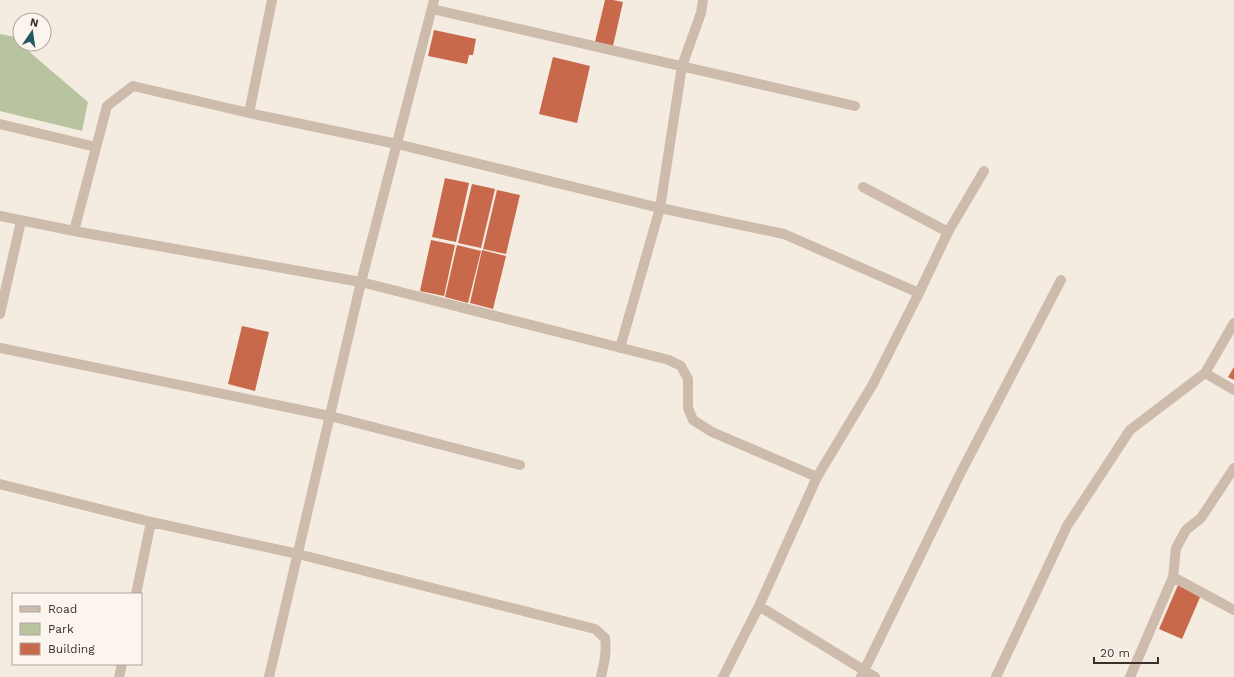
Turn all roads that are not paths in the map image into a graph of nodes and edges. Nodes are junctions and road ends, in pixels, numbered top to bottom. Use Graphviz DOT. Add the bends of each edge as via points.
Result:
graph roads {
  1 [pos="271,0"];
  2 [pos="703,0"];
  3 [pos="433,4"];
  4 [pos="682,66"];
  5 [pos="855,106"];
  6 [pos="249,113"];
  7 [pos="0,124"];
  8 [pos="397,144"];
  9 [pos="96,147"];
  10 [pos="984,171"];
  11 [pos="863,187"];
  12 [pos="660,208"];
  13 [pos="0,216"];
  14 [pos="21,221"];
  15 [pos="74,231"];
  16 [pos="948,232"];
  17 [pos="1061,280"];
  18 [pos="361,282"];
  19 [pos="919,293"];
  20 [pos="0,314"];
  21 [pos="1234,324"];
  22 [pos="0,348"];
  23 [pos="620,348"];
  24 [pos="1205,373"];
  25 [pos="1234,390"];
  26 [pos="330,416"];
  27 [pos="520,464"];
  28 [pos="1234,468"];
  29 [pos="817,477"];
  30 [pos="0,484"];
  31 [pos="151,522"];
  32 [pos="298,554"];
  33 [pos="1173,577"];
  34 [pos="136,593"];
  35 [pos="759,606"];
  36 [pos="1234,610"];
  37 [pos="122,665"];
  38 [pos="863,674"];
  39 [pos="119,677"];
  40 [pos="269,677"];
  41 [pos="601,677"];
  42 [pos="724,677"];
  43 [pos="875,677"];
  44 [pos="996,677"];
  45 [pos="1130,677"];
  1 -- 6 [label="street"];
  2 -- 4 [label="street" via="701,13"];
  3 -- 4 [label="street"];
  3 -- 8 [label="street"];
  4 -- 5 [label="street"];
  4 -- 12 [label="street"];
  6 -- 8 [label="street"];
  6 -- 9 [label="street" via="133,86 107,106"];
  7 -- 9 [label="street"];
  8 -- 12 [label="street"];
  8 -- 18 [label="street"];
  9 -- 15 [label="street"];
  10 -- 16 [label="street"];
  11 -- 16 [label="street"];
  12 -- 19 [label="street" via="784,234"];
  12 -- 23 [label="street"];
  13 -- 14 [label="street"];
  14 -- 15 [label="street"];
  14 -- 20 [label="street"];
  15 -- 18 [label="street"];
  16 -- 19 [label="street"];
  17 -- 38 [label="street" via="959,476"];
  18 -- 23 [label="street"];
  18 -- 26 [label="street"];
  19 -- 29 [label="street" via="873,384"];
  21 -- 24 [label="street"];
  22 -- 26 [label="street"];
  23 -- 29 [label="street" via="669,360 681,366 688,379 688,408 693,420 712,432"];
  24 -- 25 [label="street"];
  24 -- 44 [label="street" via="1130,430 1066,526"];
  26 -- 27 [label="street"];
  26 -- 32 [label="street"];
  28 -- 33 [label="street" via="1201,518 1186,530 1176,548"];
  29 -- 35 [label="street"];
  30 -- 31 [label="street"];
  31 -- 32 [label="street"];
  31 -- 34 [label="street"];
  32 -- 40 [label="street"];
  32 -- 41 [label="street" via="594,629 605,638 605,658"];
  33 -- 36 [label="street"];
  33 -- 45 [label="street"];
  35 -- 38 [label="street"];
  35 -- 42 [label="street"];
  37 -- 39 [label="street"];
  38 -- 43 [label="street"];
}
